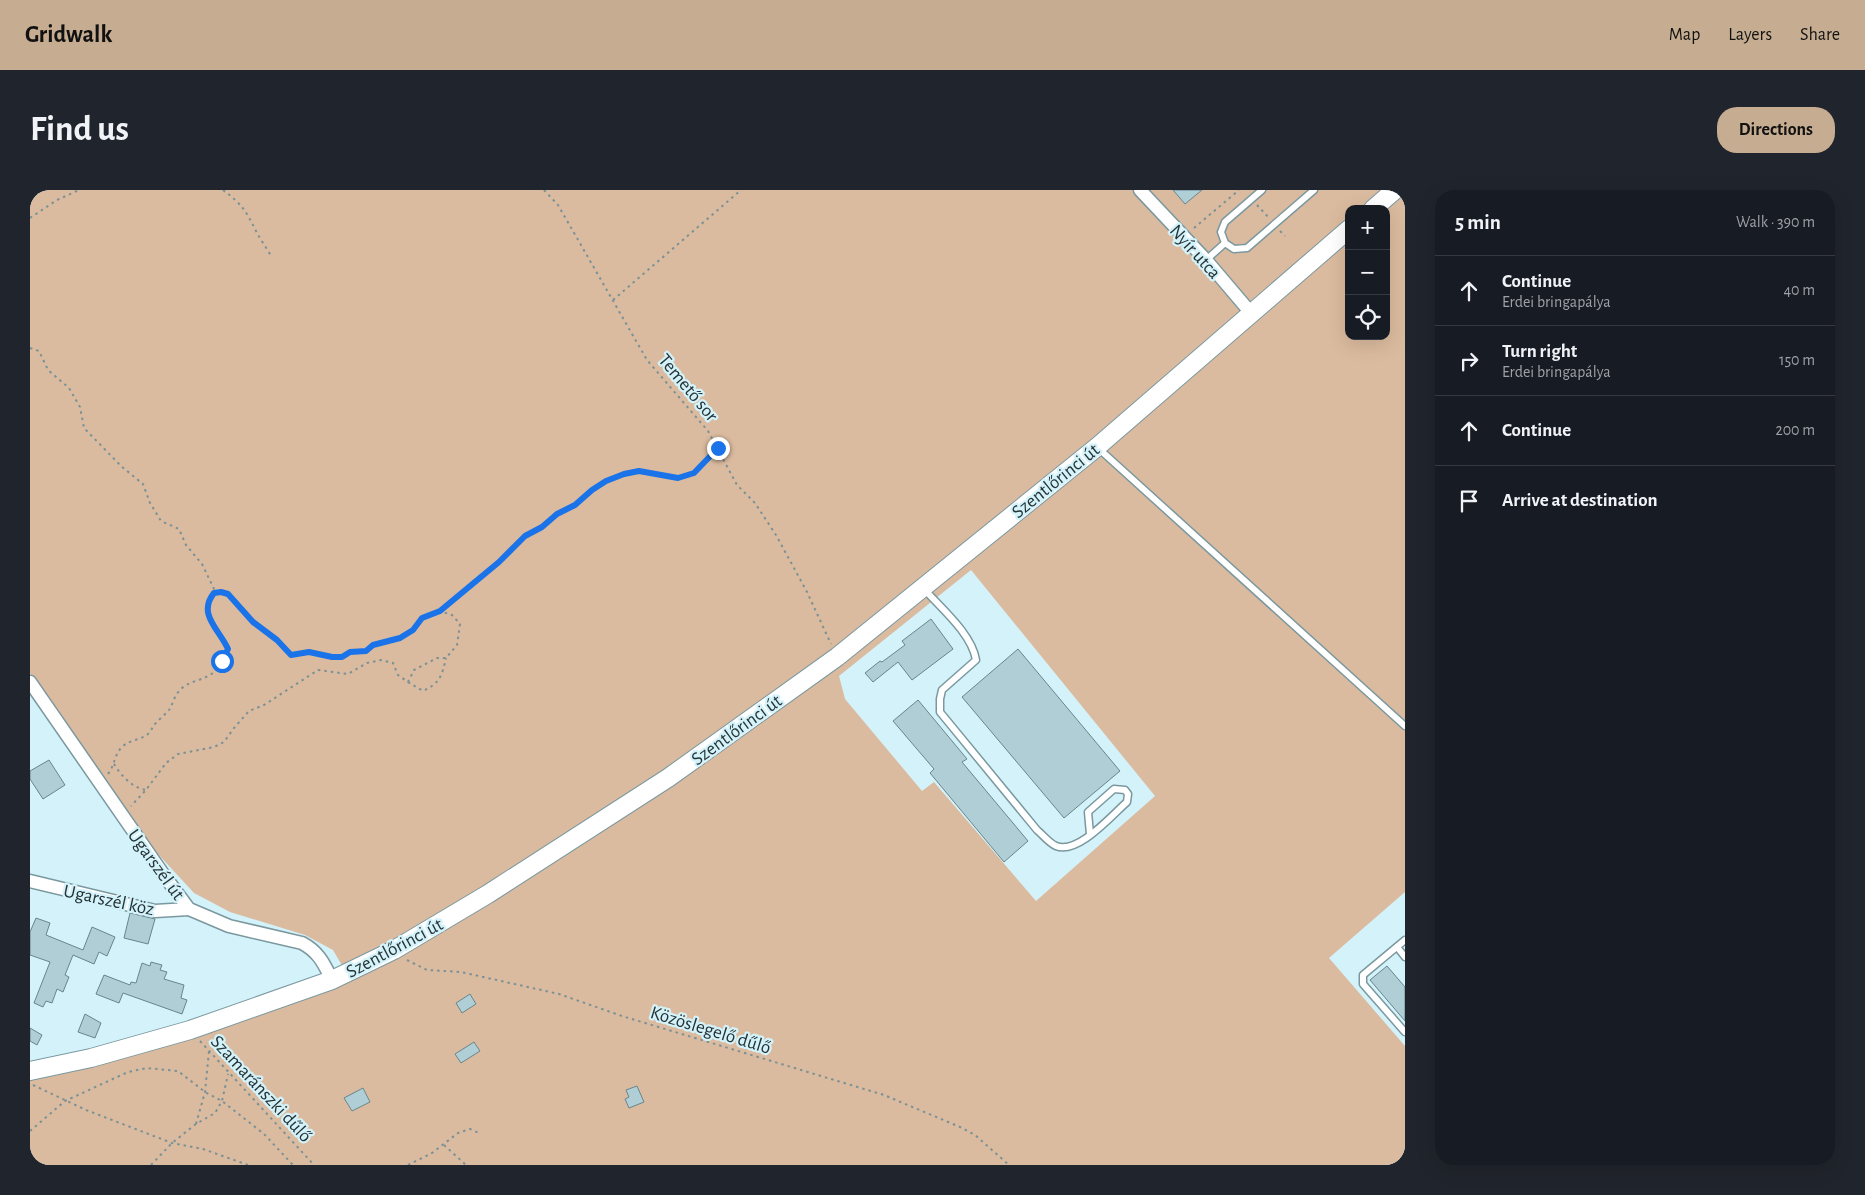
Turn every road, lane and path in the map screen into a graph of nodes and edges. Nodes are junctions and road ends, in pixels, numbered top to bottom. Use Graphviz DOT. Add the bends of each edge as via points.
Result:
graph roads {
  1 [pos="79,190"];
  2 [pos="224,190"];
  3 [pos="544,190"];
  4 [pos="741,190"];
  5 [pos="1140,190"];
  6 [pos="1239,190"];
  7 [pos="1262,190"];
  8 [pos="1314,190"];
  9 [pos="1394,190"];
  10 [pos="1252,199"];
  11 [pos="1377,205"];
  12 [pos="30,218"];
  13 [pos="1274,225"];
  14 [pos="1176,228"];
  15 [pos="1345,232"];
  16 [pos="1285,236"];
  17 [pos="1225,244"];
  18 [pos="271,256"];
  19 [pos="1206,260"];
  20 [pos="613,300"];
  21 [pos="1251,313"];
  22 [pos="30,348"];
  23 [pos="1097,447"];
  24 [pos="718,448"];
  25 [pos="923,588"];
  26 [pos="221,592"];
  27 [pos="440,611"];
  28 [pos="836,657"];
  29 [pos="446,658"];
  30 [pos="30,682"];
  31 [pos="408,682"];
  32 [pos="1405,726"];
  33 [pos="114,764"];
  34 [pos="100,783"];
  35 [pos="146,790"];
  36 [pos="122,815"];
  37 [pos="1090,834"];
  38 [pos="30,881"];
  39 [pos="189,909"];
  40 [pos="1405,940"];
  41 [pos="1396,947"];
  42 [pos="394,950"];
  43 [pos="1405,957"];
  44 [pos="332,980"];
  45 [pos="190,1030"];
  46 [pos="1405,1032"];
  47 [pos="209,1051"];
  48 [pos="30,1072"];
  49 [pos="229,1072"];
  50 [pos="30,1083"];
  51 [pos="205,1092"];
  52 [pos="65,1101"];
  53 [pos="222,1101"];
  54 [pos="196,1124"];
  55 [pos="30,1131"];
  56 [pos="482,1134"];
  57 [pos="172,1143"];
  58 [pos="444,1144"];
  59 [pos="151,1165"];
  60 [pos="248,1165"];
  61 [pos="293,1165"];
  62 [pos="314,1165"];
  63 [pos="408,1165"];
  64 [pos="466,1165"];
  65 [pos="1009,1165"];
  1 -- 12 [label="path"];
  2 -- 18 [label="path" via="249,214"];
  3 -- 20 [label="path, Temető sor" via="558,205"];
  4 -- 20 [label="path"];
  5 -- 14 [label="street, Nyír utca"];
  6 -- 14 [label="path" via="1190,231 1182,223"];
  7 -- 10 [label="lane"];
  8 -- 13 [label="lane"];
  9 -- 11 [label="main road"];
  10 -- 13 [label="path"];
  10 -- 17 [label="lane" via="1225,222 1221,232"];
  13 -- 16 [label="path"];
  13 -- 17 [label="lane" via="1247,248 1234,249"];
  14 -- 19 [label="street, Nyír utca"];
  15 -- 21 [label="main road, Szentlőrinci út"];
  17 -- 19 [label="lane"];
  19 -- 21 [label="street, Nyír utca"];
  20 -- 24 [label="path, Temető sor" via="647,360 708,431"];
  21 -- 23 [label="main road, Szentlőrinci út"];
  22 -- 26 [label="path" via="39,351 48,370 68,388 80,407 84,428 143,484 161,521 179,529 215,591"];
  23 -- 25 [label="main road, Szentlőrinci út"];
  23 -- 32 [label="lane"];
  24 -- 27 [label="path" via="694,473 678,478 639,471 606,481 525,536"];
  24 -- 28 [label="path, Temető sor" via="737,485 755,503 776,536"];
  25 -- 28 [label="main road, Szentlőrinci út"];
  25 -- 37 [label="lane" via="963,633 974,650 976,660 942,690 940,712 1037,830 1056,846 1071,847"];
  26 -- 27 [label="path" via="228,594 253,622 291,655 309,652 342,657 350,652 366,651 373,645 400,638 413,630 422,618"];
  26 -- 33 [label="path" via="214,593 207,606 208,615 228,649 222,661 213,673 180,689 169,710 152,726 151,732 123,746"];
  27 -- 29 [label="path" via="452,615 460,624 457,645"];
  28 -- 42 [label="main road, Szentlőrinci út" via="668,778 488,894"];
  29 -- 31 [label="path" via="437,658 414,670"];
  29 -- 31 [label="path" via="436,684 423,691"];
  30 -- 34 [label="street, Ugarszél út"];
  31 -- 35 [label="path" via="398,675 393,663 381,660 367,663 348,674 318,670 264,705 249,711 224,742 178,754 166,763"];
  33 -- 34 [label="path"];
  33 -- 35 [label="path" via="136,788"];
  34 -- 36 [label="street, Ugarszél út"];
  35 -- 36 [label="path"];
  36 -- 39 [label="street, Ugarszél út"];
  37 -- 37 [label="lane" via="1127,802 1128,794 1124,789 1114,789 1088,812"];
  38 -- 39 [label="street, Ugarszél köz" via="156,911"];
  39 -- 44 [label="street, Ugarszél út" via="229,926 302,943 323,960"];
  40 -- 41 [label="lane"];
  41 -- 43 [label="lane"];
  41 -- 46 [label="lane" via="1363,975 1363,984"];
  42 -- 44 [label="main road, Szentlőrinci út"];
  42 -- 65 [label="path, Közöslegelő dűlő" via="427,970 461,972 559,994 884,1095 960,1127"];
  44 -- 45 [label="main road, Szentlőrinci út"];
  45 -- 47 [label="path, Szamaránszki dűlő"];
  45 -- 48 [label="main road, Szentlőrinci út"];
  47 -- 49 [label="path, Szamaránszki dűlő"];
  47 -- 51 [label="path"];
  49 -- 53 [label="path"];
  49 -- 62 [label="path, Szamaránszki dűlő"];
  50 -- 52 [label="path"];
  51 -- 52 [label="path" via="178,1071 147,1068 128,1072"];
  51 -- 53 [label="path"];
  51 -- 54 [label="path"];
  52 -- 55 [label="path"];
  52 -- 57 [label="path"];
  53 -- 54 [label="path" via="214,1113"];
  53 -- 61 [label="path" via="264,1134"];
  54 -- 57 [label="path"];
  56 -- 58 [label="path" via="470,1129 458,1133"];
  57 -- 59 [label="path"];
  57 -- 60 [label="path" via="203,1148"];
  58 -- 63 [label="path"];
  58 -- 64 [label="path"];
}
